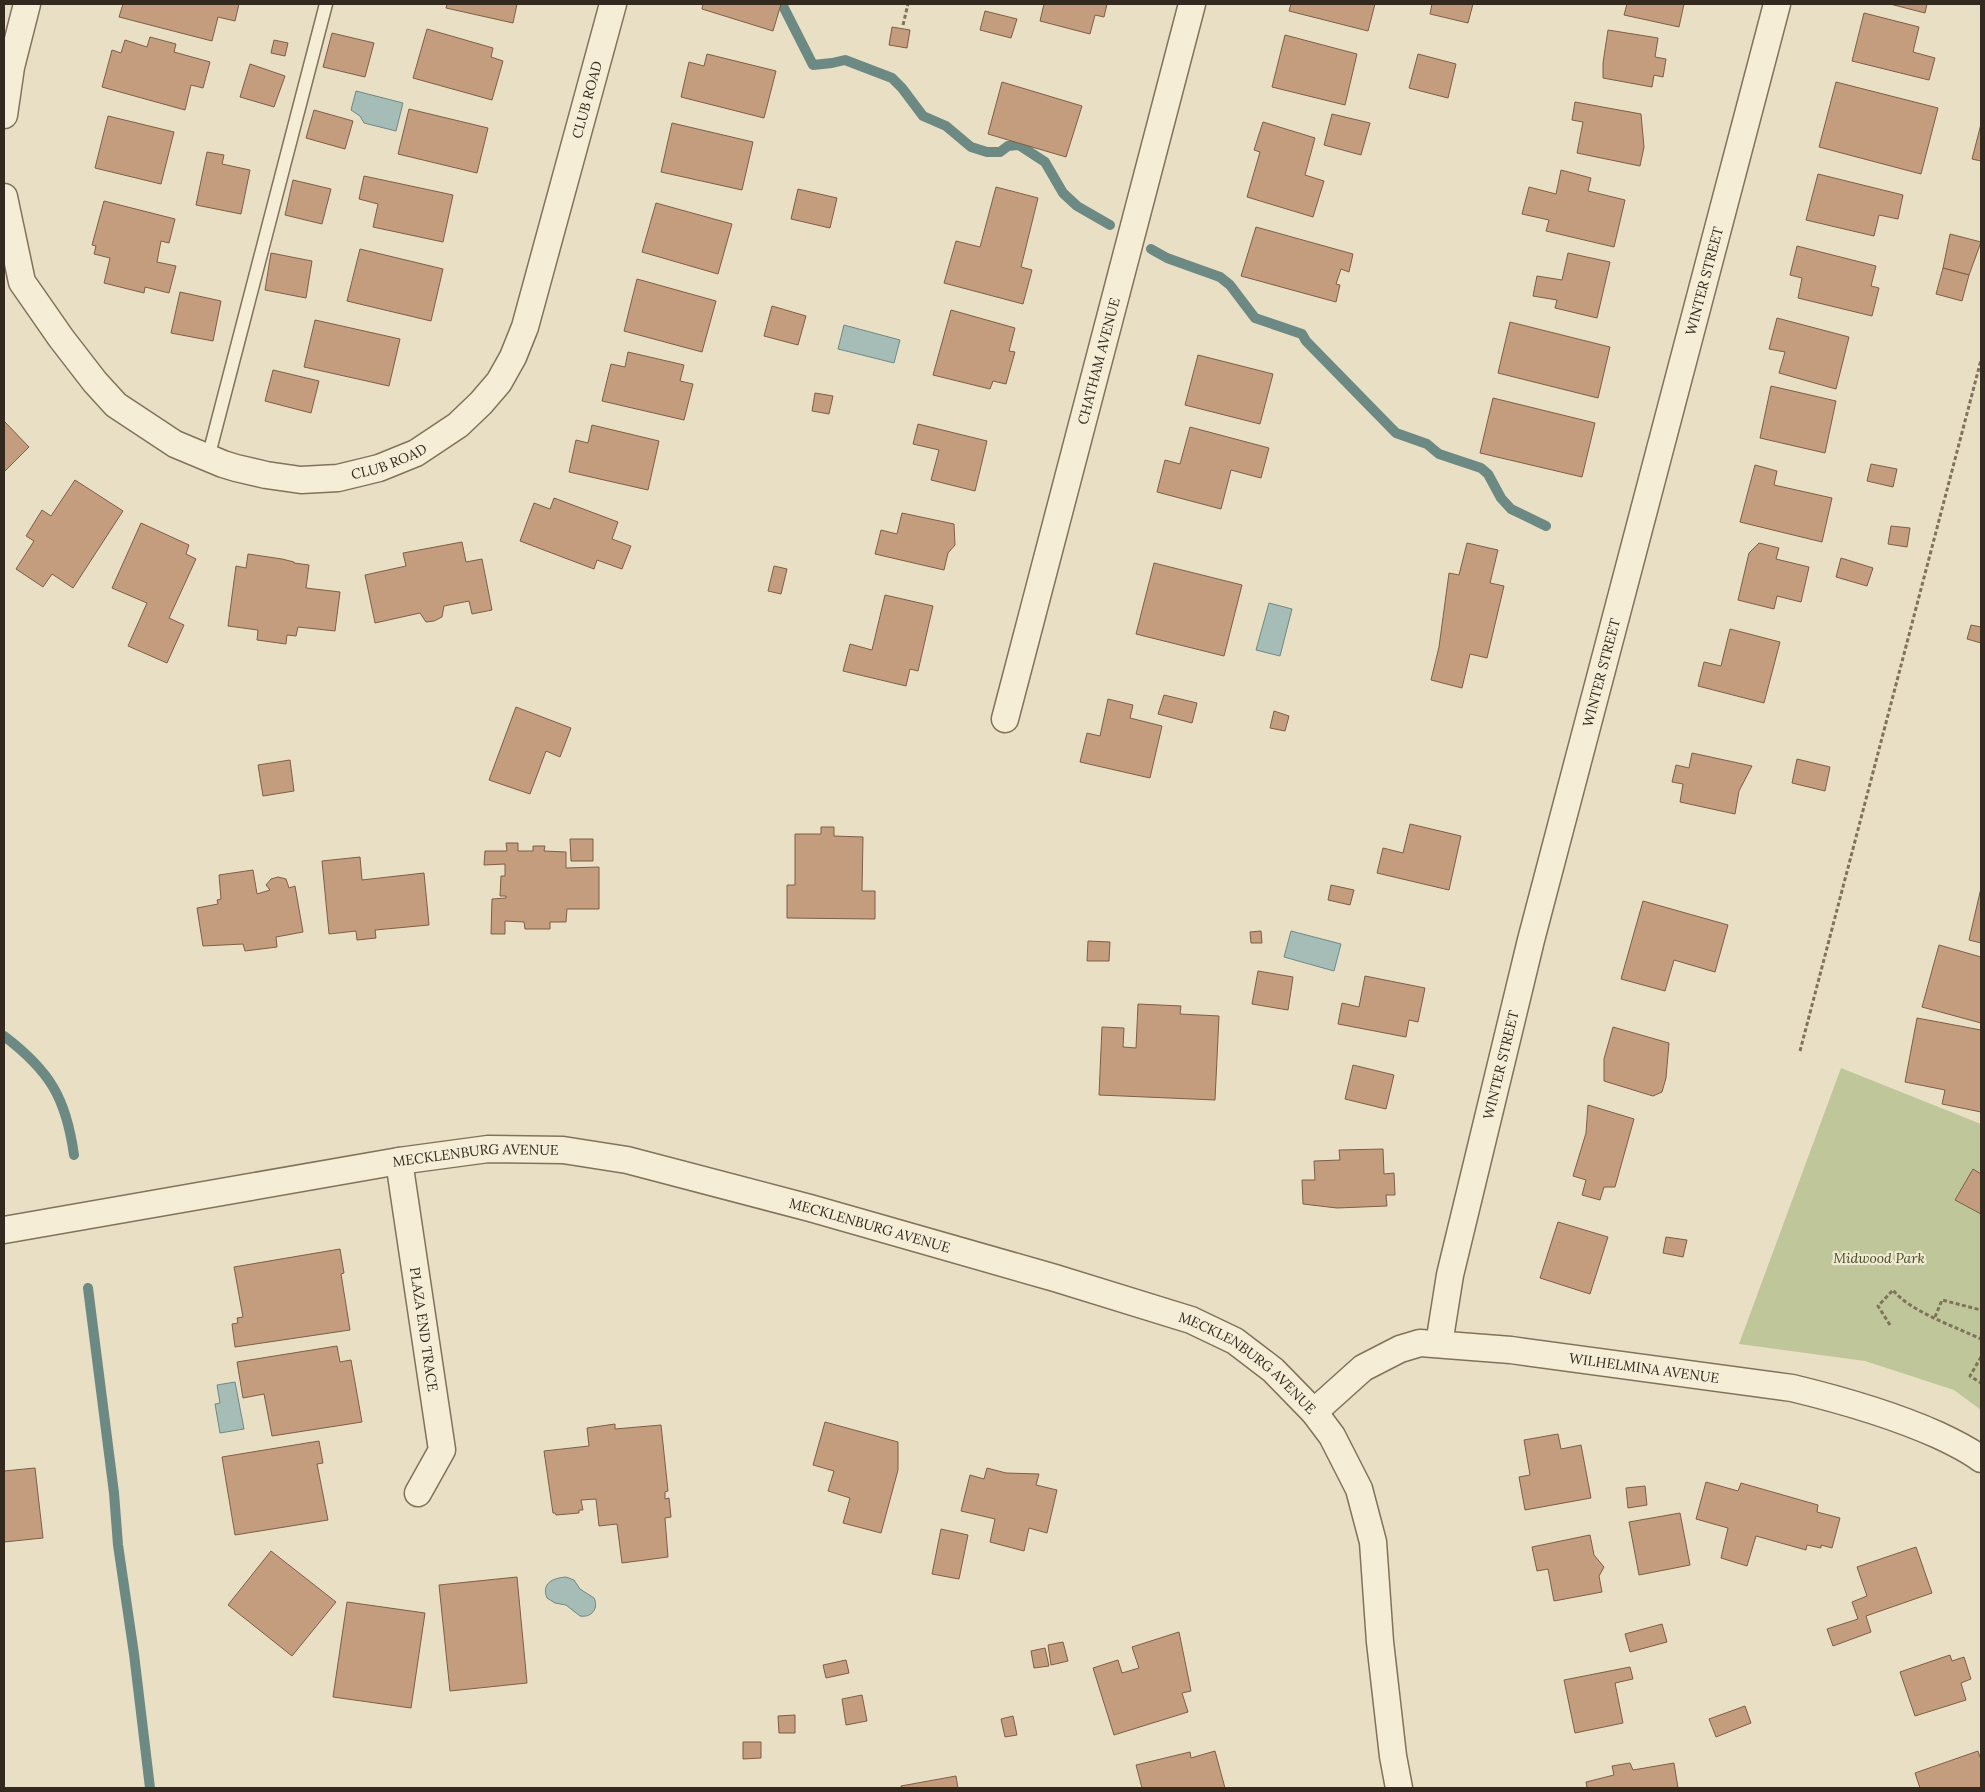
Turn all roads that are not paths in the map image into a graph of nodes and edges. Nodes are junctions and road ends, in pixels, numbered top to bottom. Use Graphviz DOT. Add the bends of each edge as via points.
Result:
graph roads {
  1 [pos="27,4"];
  2 [pos="326,4"];
  3 [pos="613,4"];
  4 [pos="1192,4"];
  5 [pos="1777,4"];
  6 [pos="4,115"];
  7 [pos="4,197"];
  8 [pos="208,458"];
  9 [pos="1005,719"];
  10 [pos="399,1160"];
  11 [pos="4,1230"];
  12 [pos="1439,1344"];
  13 [pos="1314,1412"];
  14 [pos="1981,1459"];
  15 [pos="418,1493"];
  16 [pos="1399,1788"];
  1 -- 6 [label="street" via="11,68"];
  2 -- 8 [label="lane"];
  3 -- 8 [label="street, CLUB ROAD" via="526,327 499,382 481,403 458,425 416,453 379,468 338,478 301,480 266,475"];
  4 -- 9 [label="street, CHATHAM AVENUE"];
  5 -- 12 [label="street, WINTER STREET" via="1529,949 1450,1275"];
  7 -- 8 [label="street, CLUB ROAD" via="22,282 61,338 116,405 175,444"];
  10 -- 11 [label="street, MECKLENBURG AVENUE"];
  10 -- 13 [label="street, MECKLENBURG AVENUE" via="488,1149 563,1150 627,1160 810,1208 1191,1320 1242,1346 1273,1370"];
  10 -- 15 [label="street, PLAZA END TRACE" via="442,1450"];
  12 -- 13 [label="street, WILHELMINA AVENUE" via="1420,1343 1406,1347 1363,1368"];
  12 -- 14 [label="street, WILHELMINA AVENUE" via="1511,1350 1792,1388 1832,1397 1909,1422 1969,1450"];
  13 -- 16 [label="street, MECKLENBURG AVENUE" via="1335,1440 1359,1489 1373,1542 1380,1642"];
}
